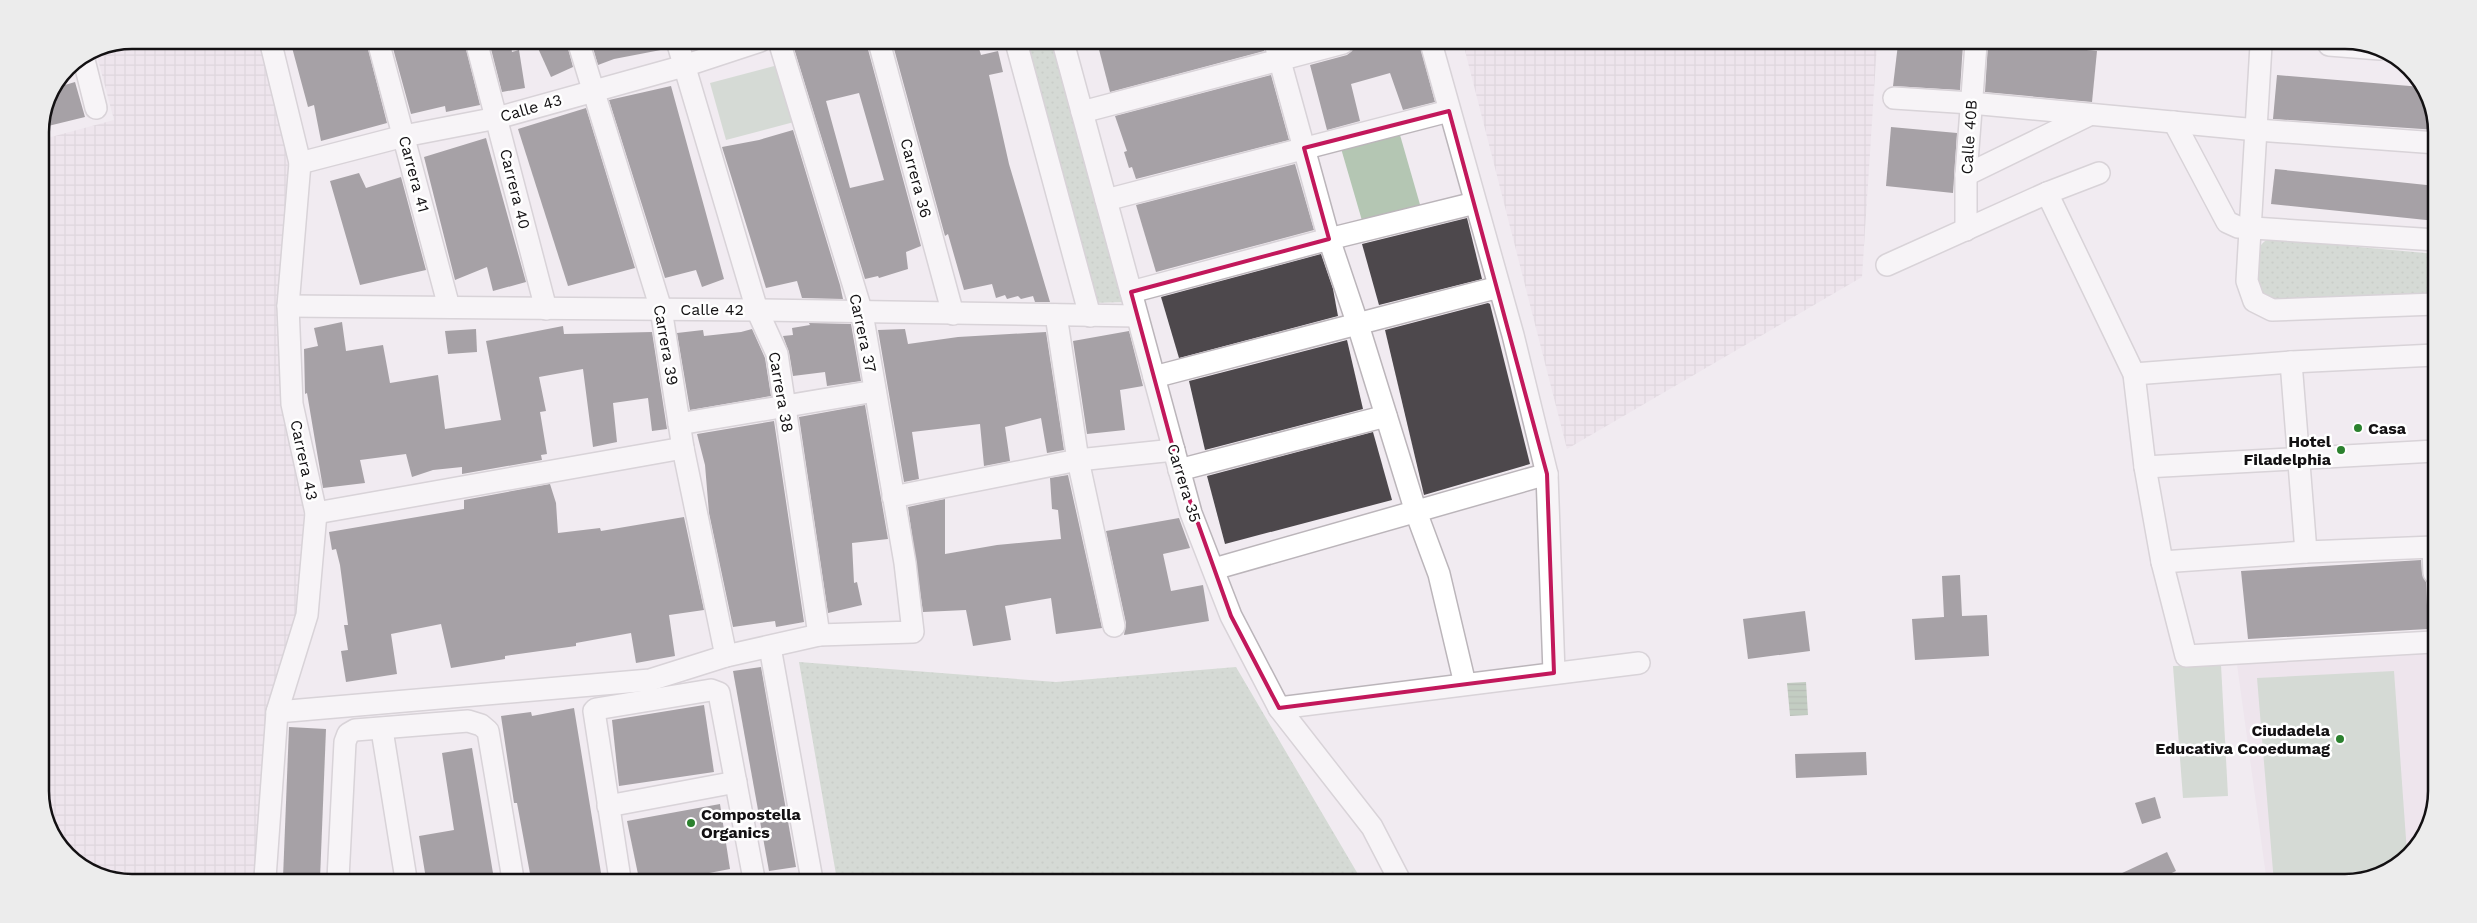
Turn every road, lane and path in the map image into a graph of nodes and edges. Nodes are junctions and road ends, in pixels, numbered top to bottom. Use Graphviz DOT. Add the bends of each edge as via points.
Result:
graph roads {
  1 [pos="272,49"];
  2 [pos="380,49"];
  3 [pos="478,49"];
  4 [pos="580,49"];
  5 [pos="679,49"];
  6 [pos="736,49"];
  7 [pos="782,49"];
  8 [pos="881,49"];
  9 [pos="1018,49"];
  10 [pos="1065,49"];
  11 [pos="1294,49"];
  12 [pos="1432,49"];
  13 [pos="1976,49"];
  14 [pos="2261,49"];
  15 [pos="1278,51"];
  16 [pos="85,63"];
  17 [pos="684,66"];
  18 [pos="592,91"];
  19 [pos="1894,98"];
  20 [pos="1971,103"];
  21 [pos="96,108"];
  22 [pos="1450,111"];
  23 [pos="1082,112"];
  24 [pos="2090,114"];
  25 [pos="497,118"];
  26 [pos="2174,122"];
  27 [pos="2257,130"];
  28 [pos="404,136"];
  29 [pos="2428,142"];
  30 [pos="1304,148"];
  31 [pos="300,163"];
  32 [pos="2099,173"];
  33 [pos="1966,175"];
  34 [pos="2047,193"];
  35 [pos="1106,200"];
  36 [pos="1475,203"];
  37 [pos="2250,228"];
  38 [pos="1966,230"];
  39 [pos="1328,238"];
  40 [pos="2428,239"];
  41 [pos="1887,265"];
  42 [pos="1499,287"];
  43 [pos="1130,292"];
  44 [pos="2428,304"];
  45 [pos="288,306"];
  46 [pos="449,307"];
  47 [pos="546,309"];
  48 [pos="661,309"];
  49 [pos="757,310"];
  50 [pos="862,313"];
  51 [pos="953,314"];
  52 [pos="1056,315"];
  53 [pos="1090,316"];
  54 [pos="1137,316"];
  55 [pos="1358,325"];
  56 [pos="2428,355"];
  57 [pos="2290,362"];
  58 [pos="2134,374"];
  59 [pos="1154,377"];
  60 [pos="875,391"];
  61 [pos="784,405"];
  62 [pos="1386,416"];
  63 [pos="679,424"];
  64 [pos="683,448"];
  65 [pos="2428,451"];
  66 [pos="2298,459"];
  67 [pos="1078,460"];
  68 [pos="1176,460"];
  69 [pos="2145,467"];
  70 [pos="1547,474"];
  71 [pos="893,497"];
  72 [pos="1416,512"];
  73 [pos="316,513"];
  74 [pos="2428,547"];
  75 [pos="2306,552"];
  76 [pos="2162,562"];
  77 [pos="1214,569"];
  78 [pos="1114,626"];
  79 [pos="820,635"];
  80 [pos="2428,642"];
  81 [pos="770,646"];
  82 [pos="726,656"];
  83 [pos="1639,663"];
  84 [pos="1554,674"];
  85 [pos="1465,684"];
  86 [pos="1279,708"];
  87 [pos="277,712"];
  88 [pos="382,730"];
  89 [pos="736,782"];
  90 [pos="608,806"];
  91 [pos="265,874"];
  92 [pos="338,874"];
  93 [pos="405,874"];
  94 [pos="512,874"];
  95 [pos="619,874"];
  96 [pos="753,874"];
  97 [pos="811,874"];
  98 [pos="1396,874"];
  1 -- 31 [label="street, Carrera 43"];
  2 -- 28 [label="street, Carrera 41"];
  3 -- 25 [label="street, Carrera 40"];
  4 -- 18 [label="street, Carrera 39"];
  5 -- 17 [label="street, Carrera 38"];
  6 -- 17 [label="street, Calle 43"];
  7 -- 50 [label="street, Carrera 37"];
  8 -- 51 [label="street, Carrera 36"];
  9 -- 53 [label="street"];
  10 -- 23 [label="street, Carrera 35"];
  11 -- 15 [label="street"];
  12 -- 22 [label="street"];
  13 -- 20 [label="street, Calle 40B"];
  14 -- 27 [label="street"];
  15 -- 23 [label="street"];
  15 -- 30 [label="street"];
  16 -- 21 [label="street"];
  17 -- 18 [label="street, Calle 43"];
  17 -- 49 [label="street, Carrera 38"];
  18 -- 25 [label="street, Calle 43"];
  18 -- 48 [label="street, Carrera 39"];
  19 -- 20 [label="street"];
  20 -- 24 [label="street"];
  20 -- 33 [label="street, Calle 40B"];
  22 -- 30 [label="street"];
  22 -- 36 [label="street"];
  23 -- 35 [label="street, Carrera 35"];
  24 -- 26 [label="street"];
  24 -- 33 [label="street"];
  25 -- 28 [label="street, Calle 43"];
  25 -- 47 [label="street, Carrera 40"];
  26 -- 27 [label="street"];
  26 -- 37 [label="street" via="2227,222"];
  27 -- 29 [label="street"];
  27 -- 37 [label="street"];
  28 -- 31 [label="street, Calle 43"];
  28 -- 46 [label="street, Carrera 41"];
  30 -- 35 [label="street"];
  30 -- 39 [label="street"];
  31 -- 45 [label="street, Carrera 43"];
  32 -- 34 [label="street"];
  33 -- 38 [label="street, Calle 40B"];
  34 -- 38 [label="street"];
  34 -- 58 [label="street"];
  35 -- 43 [label="street, Carrera 35"];
  36 -- 39 [label="street"];
  36 -- 42 [label="street"];
  37 -- 40 [label="street"];
  37 -- 44 [label="street" via="2246,281 2254,301 2272,310"];
  38 -- 41 [label="street"];
  39 -- 43 [label="street"];
  39 -- 55 [label="street"];
  42 -- 55 [label="street"];
  42 -- 70 [label="street"];
  43 -- 54 [label="street, Carrera 35"];
  45 -- 46 [label="street, Calle 42"];
  45 -- 73 [label="street, Carrera 43" via="292,404"];
  46 -- 47 [label="street, Calle 42"];
  47 -- 48 [label="street, Calle 42"];
  48 -- 49 [label="street, Calle 42"];
  48 -- 63 [label="street, Carrera 39"];
  49 -- 50 [label="street, Calle 42"];
  49 -- 61 [label="street, Carrera 38" via="777,354"];
  50 -- 51 [label="street, Calle 42"];
  50 -- 60 [label="street, Carrera 37"];
  51 -- 52 [label="street, Calle 42"];
  52 -- 53 [label="street, Calle 42"];
  52 -- 67 [label="street"];
  53 -- 54 [label="street, Calle 42"];
  54 -- 59 [label="street, Carrera 35"];
  55 -- 59 [label="street"];
  55 -- 62 [label="street"];
  56 -- 57 [label="street"];
  57 -- 58 [label="street"];
  57 -- 66 [label="street"];
  58 -- 69 [label="street"];
  59 -- 68 [label="street, Carrera 35"];
  60 -- 61 [label="street"];
  60 -- 71 [label="street, Carrera 37"];
  61 -- 63 [label="street"];
  61 -- 79 [label="street, Carrera 38"];
  62 -- 68 [label="street"];
  62 -- 72 [label="street"];
  63 -- 64 [label="street, Carrera 39"];
  64 -- 73 [label="street"];
  64 -- 82 [label="street, Carrera 39"];
  65 -- 66 [label="street"];
  66 -- 69 [label="street"];
  66 -- 75 [label="street"];
  67 -- 68 [label="street"];
  67 -- 71 [label="street"];
  67 -- 78 [label="street"];
  68 -- 77 [label="street, Carrera 35" via="1191,513"];
  69 -- 76 [label="street"];
  70 -- 72 [label="street"];
  70 -- 84 [label="street"];
  71 -- 79 [label="street, Carrera 37" via="913,632"];
  72 -- 77 [label="street"];
  72 -- 85 [label="street" via="1439,574"];
  73 -- 87 [label="street, Carrera 43" via="307,615"];
  74 -- 75 [label="street"];
  75 -- 76 [label="street"];
  76 -- 80 [label="street" via="2186,656"];
  77 -- 86 [label="street, Carrera 35" via="1231,616"];
  79 -- 81 [label="street"];
  81 -- 82 [label="street"];
  81 -- 97 [label="street"];
  82 -- 87 [label="street" via="650,680"];
  83 -- 84 [label="street"];
  84 -- 85 [label="street"];
  85 -- 86 [label="street"];
  86 -- 98 [label="street, Carrera 35" via="1372,827"];
  87 -- 91 [label="street, Carrera 43"];
  88 -- 92 [label="street" via="355,730 348,734 345,742"];
  88 -- 93 [label="street"];
  88 -- 94 [label="street" via="468,721 488,731"];
  89 -- 90 [label="street"];
  89 -- 90 [label="street" via="719,693 716,691 596,708"];
  89 -- 96 [label="street"];
  90 -- 95 [label="street"];
}
